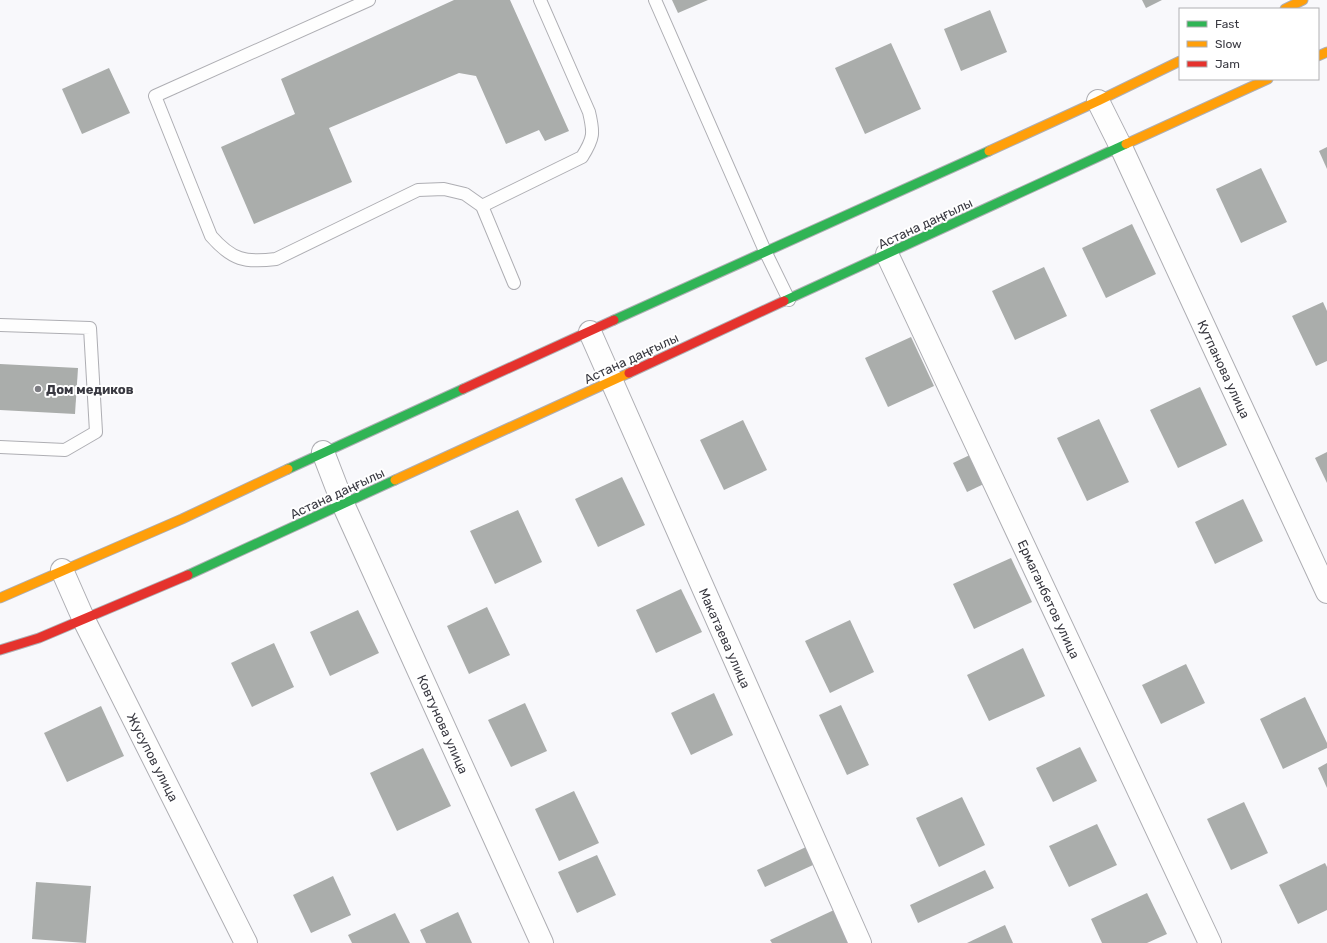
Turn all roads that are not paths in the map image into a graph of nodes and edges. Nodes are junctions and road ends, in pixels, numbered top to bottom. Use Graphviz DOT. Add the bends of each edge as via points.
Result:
graph roads {
  1 [pos="369,0"];
  2 [pos="540,0"];
  3 [pos="656,0"];
  4 [pos="1303,0"];
  5 [pos="1287,8"];
  6 [pos="1179,60"];
  7 [pos="1266,80"];
  8 [pos="1098,101"];
  9 [pos="1121,146"];
  10 [pos="482,206"];
  11 [pos="765,251"];
  12 [pos="887,254"];
  13 [pos="514,283"];
  14 [pos="789,300"];
  15 [pos="0,324"];
  16 [pos="590,332"];
  17 [pos="612,382"];
  18 [pos="0,447"];
  19 [pos="323,452"];
  20 [pos="343,504"];
  21 [pos="62,570"];
  22 [pos="1327,592"];
  23 [pos="0,598"];
  24 [pos="84,620"];
  25 [pos="0,650"];
  26 [pos="246,943"];
  27 [pos="542,943"];
  28 [pos="860,943"];
  29 [pos="1210,943"];
  1 -- 10 [label="lane" via="154,96 211,236 224,250 239,259 276,259 418,190 444,189 465,194"];
  2 -- 10 [label="lane" via="589,112 593,129 592,141 582,157"];
  3 -- 11 [label="lane"];
  4 -- 5 [label="street"];
  6 -- 8 [label="street"];
  7 -- 9 [label="street, Астана даңғылы"];
  8 -- 9 [label="street, Кутпанова улица"];
  8 -- 11 [label="street"];
  9 -- 12 [label="street, Астана даңғылы"];
  9 -- 22 [label="street, Кутпанова улица"];
  10 -- 13 [label="lane"];
  11 -- 14 [label="lane"];
  11 -- 16 [label="street"];
  12 -- 14 [label="street, Астана даңғылы"];
  12 -- 29 [label="street, Ермаганбетов улица"];
  14 -- 17 [label="street, Астана даңғылы"];
  15 -- 18 [label="lane" via="90,328 96,432 65,450"];
  16 -- 17 [label="street, Макатаева улица"];
  16 -- 19 [label="street"];
  17 -- 20 [label="street, Астана даңғылы"];
  17 -- 28 [label="street, Макатаева улица"];
  19 -- 20 [label="street, Ковтунова улица"];
  19 -- 21 [label="street" via="182,519"];
  20 -- 24 [label="street, Астана даңғылы"];
  20 -- 27 [label="street, Ковтунова улица"];
  21 -- 23 [label="street"];
  21 -- 24 [label="street, Жусупов улица"];
  24 -- 25 [label="street, Астана даңғылы"];
  24 -- 26 [label="street, Жусупов улица"];
}
